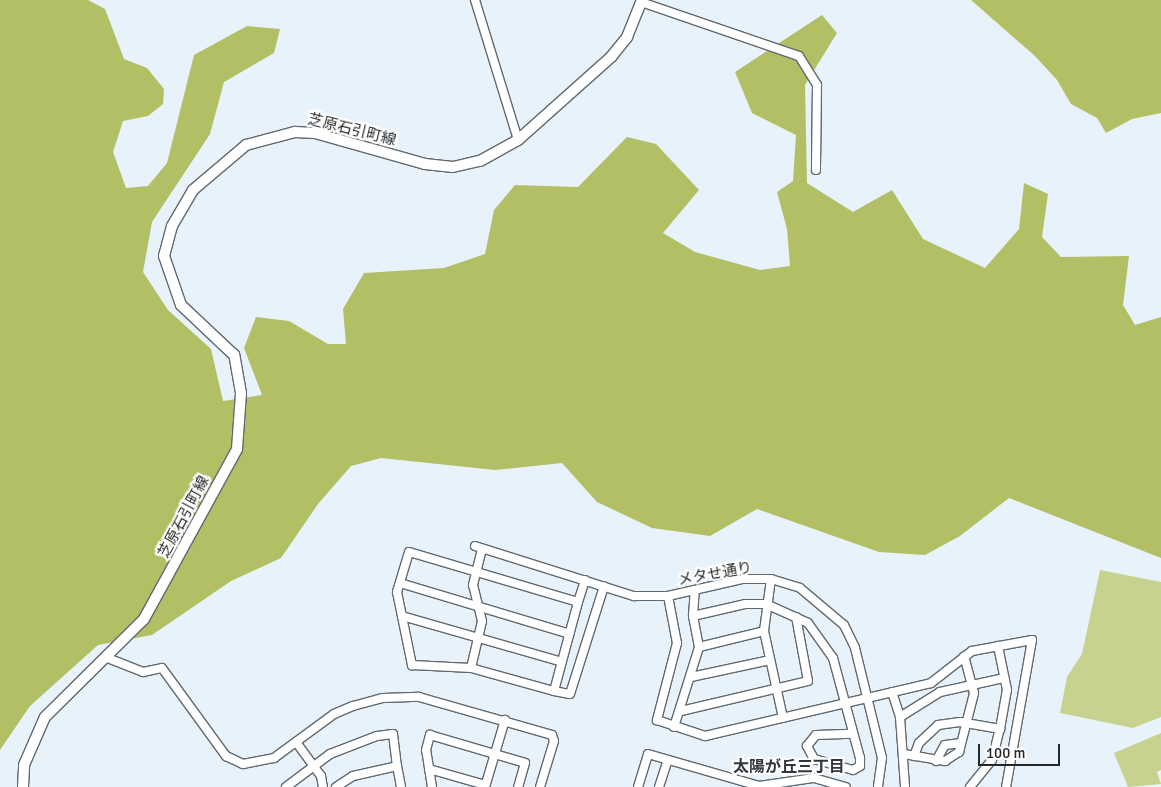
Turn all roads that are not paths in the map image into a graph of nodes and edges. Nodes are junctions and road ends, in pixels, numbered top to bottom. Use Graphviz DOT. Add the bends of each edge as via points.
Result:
graph roads {
  1 [pos="475,0"];
  2 [pos="642,1"];
  3 [pos="518,140"];
  4 [pos="816,170"];
  5 [pos="475,573"];
  6 [pos="772,579"];
  7 [pos="584,580"];
  8 [pos="400,583"];
  9 [pos="604,586"];
  10 [pos="695,590"];
  11 [pos="668,596"];
  12 [pos="578,602"];
  13 [pos="766,604"];
  14 [pos="479,606"];
  15 [pos="402,616"];
  16 [pos="693,616"];
  17 [pos="796,617"];
  18 [pos="764,631"];
  19 [pos="570,634"];
  20 [pos="478,638"];
  21 [pos="998,646"];
  22 [pos="699,647"];
  23 [pos="964,656"];
  24 [pos="105,657"];
  25 [pos="770,660"];
  26 [pos="562,662"];
  27 [pos="471,668"];
  28 [pos="690,677"];
  29 [pos="1004,678"];
  30 [pos="972,686"];
  31 [pos="778,688"];
  32 [pos="554,691"];
  33 [pos="892,692"];
  34 [pos="869,699"];
  35 [pos="843,704"];
  36 [pos="681,711"];
  37 [pos="900,717"];
  38 [pos="783,718"];
  39 [pos="505,720"];
  40 [pos="967,723"];
  41 [pos="674,727"];
  42 [pos="1000,729"];
  43 [pos="852,734"];
  44 [pos="296,742"];
  45 [pos="961,743"];
  46 [pos="495,754"];
  47 [pos="904,754"];
  48 [pos="914,756"];
  49 [pos="668,760"];
  50 [pos="936,760"];
  51 [pos="829,763"];
  52 [pos="398,766"];
  53 [pos="314,767"];
  54 [pos="429,769"];
  55 [pos="825,780"];
  56 [pos="485,786"];
  57 [pos="750,786"];
  58 [pos="23,787"];
  59 [pos="286,787"];
  60 [pos="323,787"];
  61 [pos="336,787"];
  62 [pos="401,787"];
  63 [pos="432,787"];
  64 [pos="518,787"];
  65 [pos="540,787"];
  66 [pos="638,787"];
  67 [pos="659,787"];
  68 [pos="846,787"];
  69 [pos="878,787"];
  70 [pos="905,787"];
  71 [pos="970,787"];
  72 [pos="1006,787"];
  1 -- 3 [label="street"];
  2 -- 3 [label="main road, 芝原石引町線" via="627,37 611,57"];
  2 -- 4 [label="street" via="799,56 817,85"];
  3 -- 24 [label="main road, 芝原石引町線" via="480,161 453,167 425,164 315,132 279,134 246,145 193,190 172,226 164,256 181,305 234,355 241,393 237,449 160,594 144,619"];
  5 -- 7 [label="street, メタせ通り" via="479,547"];
  5 -- 8 [label="street" via="409,552"];
  5 -- 12 [label="street"];
  5 -- 14 [label="street"];
  6 -- 10 [label="street, メタせ通り"];
  6 -- 13 [label="street"];
  6 -- 34 [label="street, メタせ通り" via="800,588 844,625 855,648"];
  7 -- 9 [label="street, メタせ通り"];
  7 -- 12 [label="street"];
  8 -- 14 [label="street"];
  8 -- 15 [label="street"];
  9 -- 11 [label="street, メタせ通り" via="634,596"];
  9 -- 32 [label="street" via="570,694"];
  10 -- 11 [label="street, メタせ通り"];
  10 -- 16 [label="street"];
  11 -- 41 [label="street" via="677,643 657,720"];
  12 -- 19 [label="street"];
  13 -- 16 [label="street"];
  13 -- 17 [label="street"];
  13 -- 18 [label="street"];
  14 -- 19 [label="street"];
  14 -- 20 [label="street" via="482,621"];
  15 -- 20 [label="street"];
  15 -- 27 [label="street" via="412,665"];
  16 -- 22 [label="street"];
  17 -- 31 [label="street" via="808,681"];
  17 -- 35 [label="street" via="821,637 833,658"];
  18 -- 22 [label="street"];
  18 -- 25 [label="street"];
  19 -- 26 [label="street"];
  20 -- 26 [label="street"];
  20 -- 27 [label="street"];
  21 -- 23 [label="street"];
  21 -- 29 [label="street"];
  21 -- 72 [label="street" via="1032,640"];
  22 -- 28 [label="street"];
  23 -- 30 [label="street"];
  23 -- 33 [label="street" via="931,683"];
  24 -- 44 [label="street" via="143,672 162,668 226,756 243,764 274,758"];
  24 -- 58 [label="main road, 芝原石引町線" via="44,717 24,765"];
  25 -- 28 [label="street"];
  25 -- 31 [label="street"];
  26 -- 32 [label="street"];
  27 -- 32 [label="street"];
  28 -- 36 [label="street"];
  29 -- 30 [label="street"];
  29 -- 42 [label="street" via="1007,690"];
  30 -- 37 [label="street" via="922,699"];
  30 -- 40 [label="street"];
  31 -- 36 [label="street"];
  31 -- 38 [label="street"];
  33 -- 34 [label="street"];
  33 -- 37 [label="street"];
  34 -- 35 [label="street"];
  34 -- 69 [label="street, メタせ通り" via="882,758"];
  35 -- 38 [label="street"];
  35 -- 43 [label="street"];
  36 -- 41 [label="street"];
  37 -- 47 [label="street"];
  38 -- 41 [label="street" via="705,736"];
  39 -- 44 [label="street" via="427,698 383,698 334,714"];
  39 -- 46 [label="street"];
  39 -- 65 [label="street" via="552,735"];
  40 -- 42 [label="street"];
  40 -- 45 [label="street"];
  40 -- 48 [label="street" via="938,725 919,743"];
  42 -- 71 [label="street" via="992,760"];
  43 -- 51 [label="street" via="860,766 853,770"];
  43 -- 51 [label="street" via="816,735 807,746 814,759"];
  44 -- 53 [label="street"];
  45 -- 50 [label="street" via="945,745"];
  45 -- 50 [label="street" via="953,759"];
  46 -- 54 [label="street" via="430,735 426,750"];
  46 -- 56 [label="street"];
  46 -- 64 [label="street" via="525,762"];
  47 -- 48 [label="street"];
  47 -- 70 [label="street"];
  48 -- 50 [label="street"];
  49 -- 57 [label="street"];
  49 -- 66 [label="street" via="648,754"];
  49 -- 67 [label="street"];
  51 -- 55 [label="street"];
  52 -- 53 [label="street" via="393,734 351,743"];
  52 -- 61 [label="street" via="353,776"];
  52 -- 62 [label="street"];
  53 -- 59 [label="street"];
  53 -- 60 [label="street"];
  54 -- 56 [label="street"];
  54 -- 63 [label="street"];
  55 -- 57 [label="street"];
  55 -- 68 [label="street"];
}
